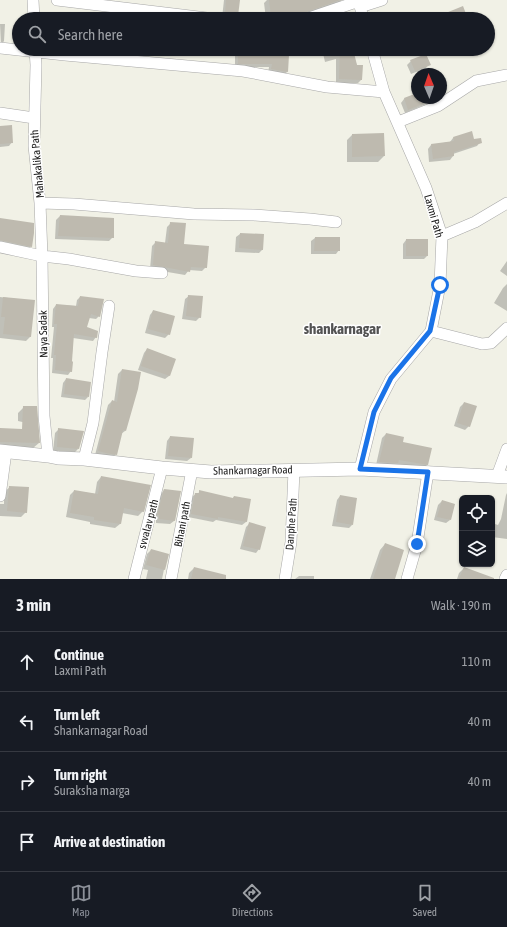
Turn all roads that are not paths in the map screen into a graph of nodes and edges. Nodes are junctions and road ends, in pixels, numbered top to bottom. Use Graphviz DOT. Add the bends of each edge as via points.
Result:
graph roads {
  1 [pos="33,0"];
  2 [pos="57,0"];
  3 [pos="382,0"];
  4 [pos="359,3"];
  5 [pos="34,12"];
  6 [pos="157,12"];
  7 [pos="329,12"];
  8 [pos="0,48"];
  9 [pos="12,49"];
  10 [pos="35,56"];
  11 [pos="94,56"];
  12 [pos="374,56"];
  13 [pos="507,75"];
  14 [pos="384,92"];
  15 [pos="0,113"];
  16 [pos="34,118"];
  17 [pos="398,122"];
  18 [pos="40,203"];
  19 [pos="507,203"];
  20 [pos="336,222"];
  21 [pos="442,236"];
  22 [pos="0,247"];
  23 [pos="42,256"];
  24 [pos="162,273"];
  25 [pos="109,306"];
  26 [pos="507,328"];
  27 [pos="430,331"];
  28 [pos="507,449"];
  29 [pos="3,452"];
  30 [pos="48,456"];
  31 [pos="84,459"];
  32 [pos="162,468"];
  33 [pos="360,469"];
  34 [pos="192,470"];
  35 [pos="294,470"];
  36 [pos="428,472"];
  37 [pos="502,477"];
  38 [pos="0,496"];
  39 [pos="507,575"];
  40 [pos="134,579"];
  41 [pos="171,579"];
  42 [pos="285,579"];
  43 [pos="407,579"];
  44 [pos="505,579"];
  1 -- 5 [label="street"];
  2 -- 6 [label="street"];
  3 -- 4 [label="street"];
  4 -- 7 [label="street"];
  8 -- 9 [label="street"];
  10 -- 16 [label="street, Mahakalika Path"];
  11 -- 14 [label="street" via="242,71 327,87"];
  12 -- 14 [label="street, Laxmi Path"];
  13 -- 17 [label="street" via="476,81 438,106"];
  14 -- 17 [label="street, Laxmi Path"];
  15 -- 16 [label="street"];
  16 -- 18 [label="street, Mahakalika Path"];
  17 -- 21 [label="street, Laxmi Path" via="426,188"];
  18 -- 20 [label="street"];
  18 -- 23 [label="street, Mahakalika Path"];
  19 -- 21 [label="street" via="475,222"];
  21 -- 27 [label="street, Laxmi Path" via="440,285"];
  22 -- 23 [label="street"];
  23 -- 24 [label="street"];
  23 -- 30 [label="street, Naya Sadak" via="44,416"];
  25 -- 31 [label="street" via="93,423"];
  26 -- 27 [label="street" via="491,343 482,344"];
  27 -- 33 [label="street, Laxmi Path" via="391,378 374,412"];
  28 -- 37 [label="street"];
  29 -- 30 [label="street, Shankarnagar Road"];
  29 -- 38 [label="street"];
  30 -- 31 [label="street, Shankarnagar Road"];
  31 -- 32 [label="street, Shankarnagar Road"];
  32 -- 34 [label="street, Shankarnagar Road"];
  32 -- 40 [label="street, svvalav path"];
  33 -- 35 [label="street, Shankarnagar Road"];
  33 -- 36 [label="street, Shankarnagar Road"];
  34 -- 35 [label="street, Shankarnagar Road"];
  34 -- 41 [label="street, Bihani path"];
  35 -- 42 [label="street, Danphe Path" via="291,542"];
  36 -- 37 [label="street, Shankarnagar Road"];
  36 -- 43 [label="street" via="417,544"];
  39 -- 44 [label="street"];
}
